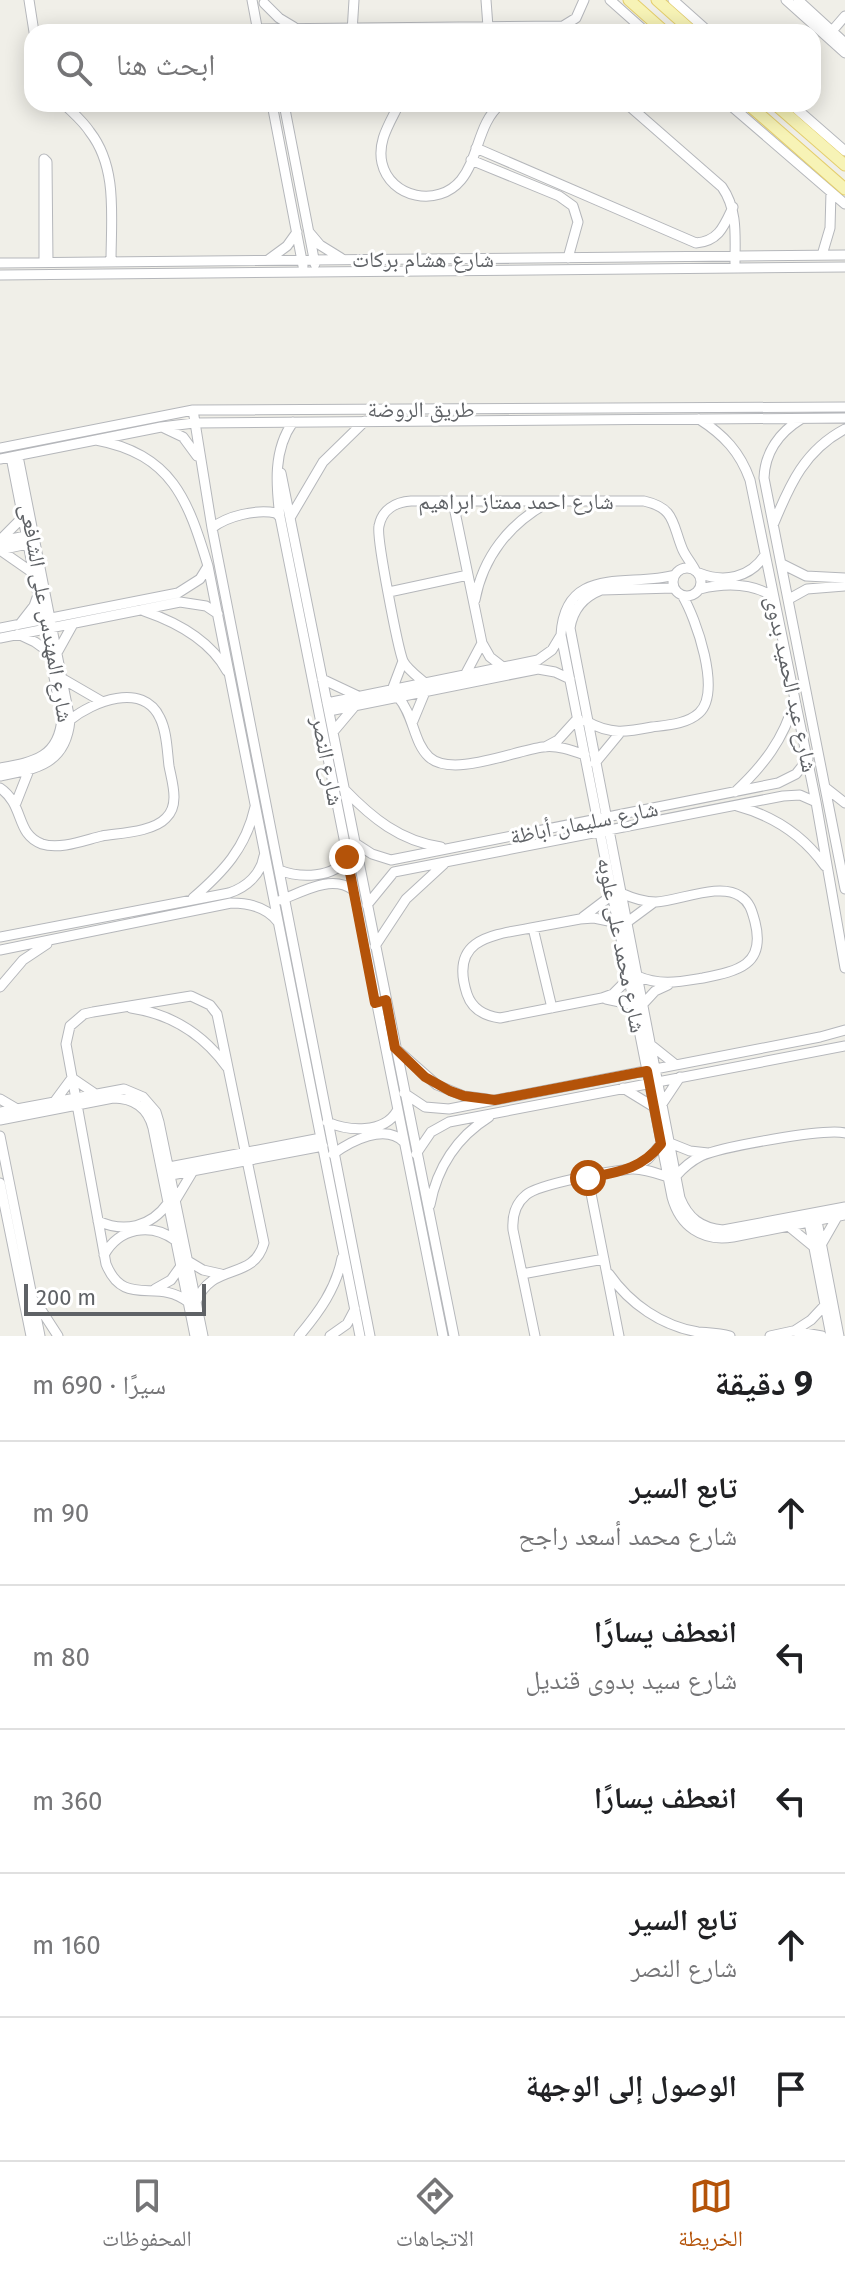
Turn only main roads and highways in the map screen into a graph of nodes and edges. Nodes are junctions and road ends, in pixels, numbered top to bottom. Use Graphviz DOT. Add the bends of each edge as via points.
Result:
graph roads {
  1 [pos="629,0"];
  2 [pos="657,0"];
  3 [pos="653,24"];
  4 [pos="684,24"];
  5 [pos="757,112"];
  6 [pos="784,112"];
  7 [pos="808,132"];
  8 [pos="796,146"];
  9 [pos="826,149"];
  10 [pos="813,161"];
  11 [pos="845,165"];
  12 [pos="845,189"];
  1 -- 3 [label="main road"];
  2 -- 4 [label="main road"];
  5 -- 8 [label="main road"];
  6 -- 7 [label="main road"];
  7 -- 8 [label="main road" via="806,143"];
  7 -- 9 [label="main road"];
  8 -- 10 [label="main road"];
  9 -- 10 [label="main road" via="816,151"];
  9 -- 11 [label="main road"];
  10 -- 12 [label="main road"];
}
